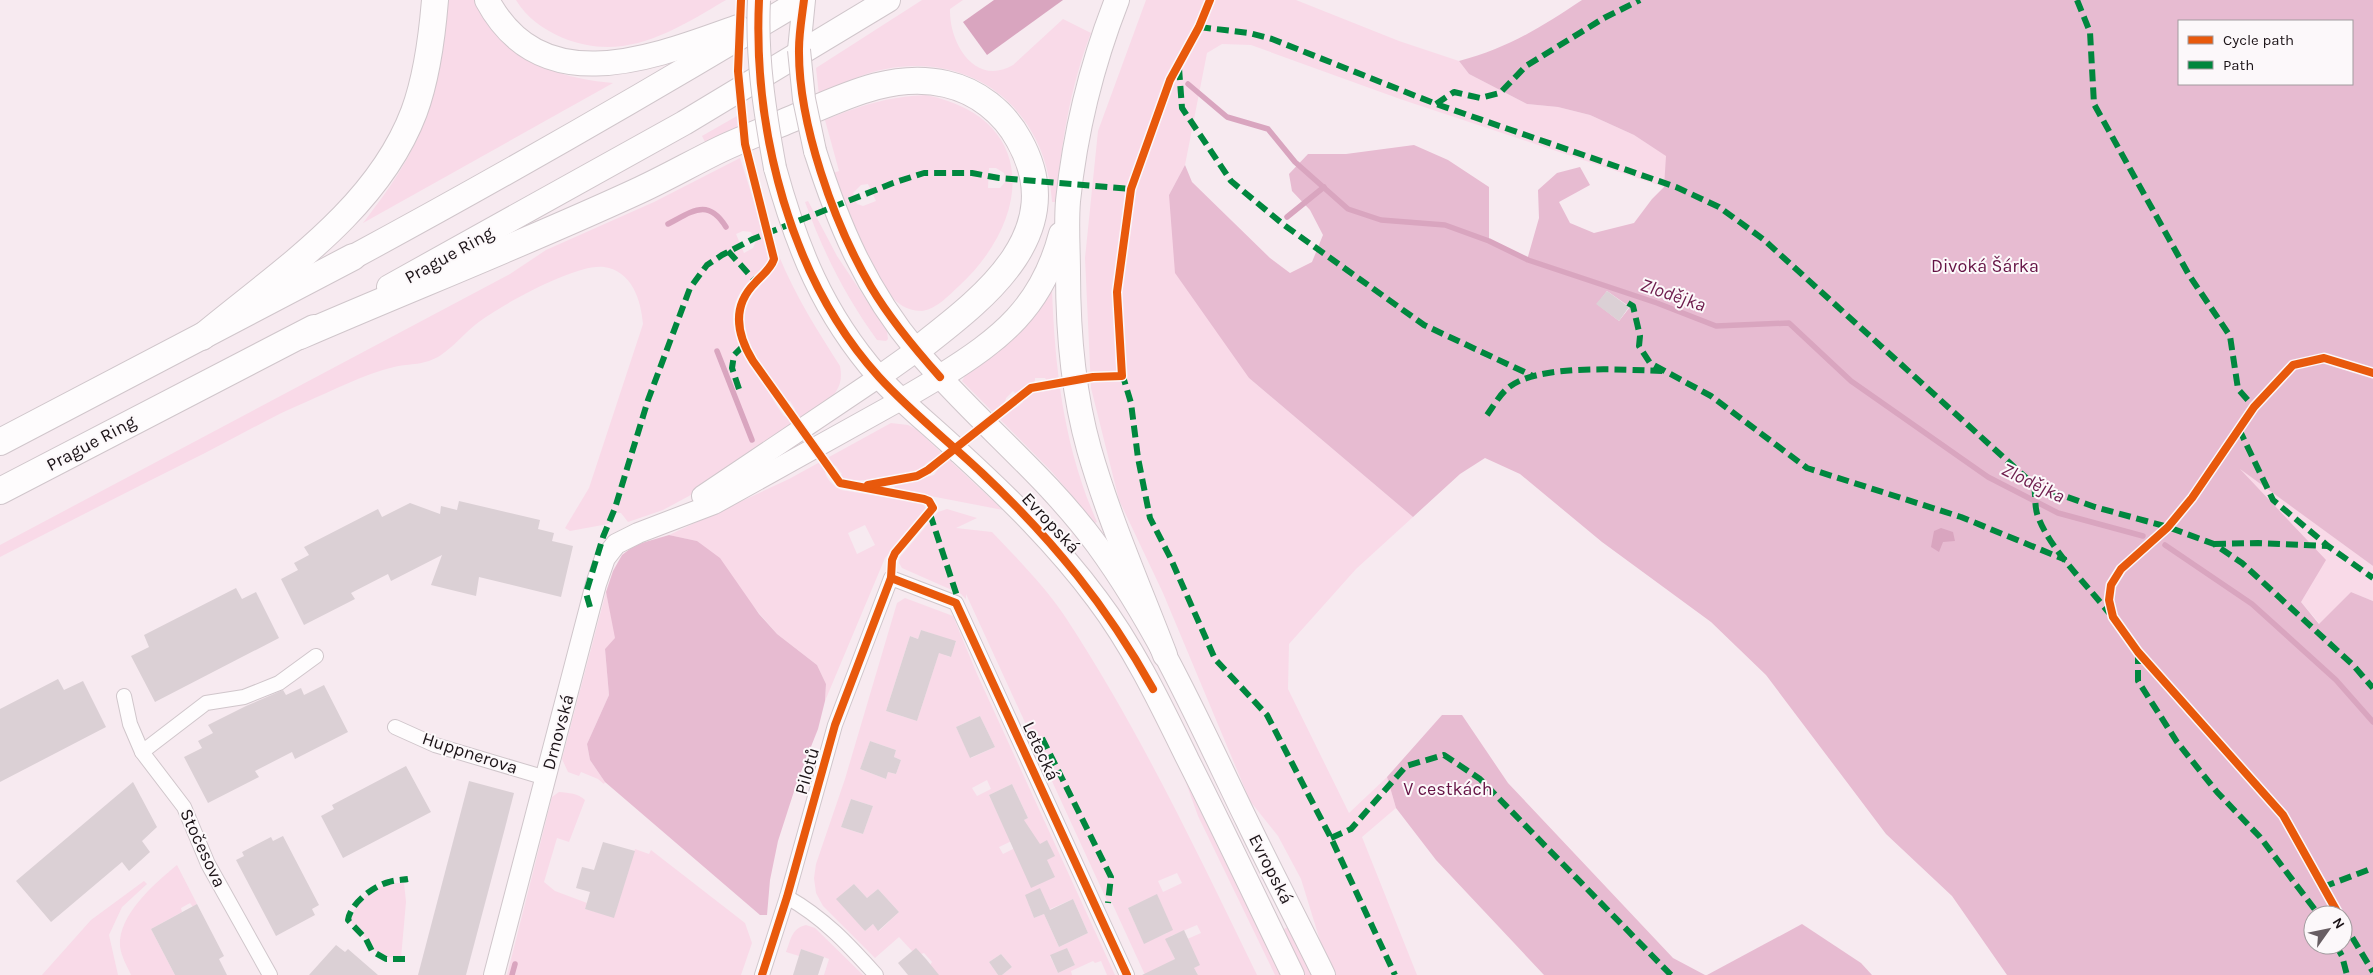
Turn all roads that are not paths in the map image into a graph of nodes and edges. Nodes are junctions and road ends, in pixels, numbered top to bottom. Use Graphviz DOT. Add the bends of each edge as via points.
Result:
graph roads {
  1 [pos="435,0"];
  2 [pos="487,0"];
  3 [pos="759,0"];
  4 [pos="802,0"];
  5 [pos="888,0"];
  6 [pos="1117,0"];
  7 [pos="1068,204"];
  8 [pos="353,257"];
  9 [pos="372,297"];
  10 [pos="202,336"];
  11 [pos="300,336"];
  12 [pos="917,350"];
  13 [pos="879,377"];
  14 [pos="940,377"];
  15 [pos="901,400"];
  16 [pos="0,442"];
  17 [pos="0,491"];
  18 [pos="665,523"];
  19 [pos="891,578"];
  20 [pos="1165,654"];
  21 [pos="316,656"];
  22 [pos="124,696"];
  23 [pos="395,727"];
  24 [pos="142,752"];
  25 [pos="546,778"];
  26 [pos="787,897"];
  27 [pos="270,975"];
  28 [pos="494,975"];
  29 [pos="762,975"];
  30 [pos="876,975"];
  31 [pos="1127,975"];
  32 [pos="1293,975"];
  33 [pos="1324,975"];
  1 -- 10 [label="highway" via="422,89 404,135 386,167 370,190 328,233"];
  2 -- 4 [label="highway" via="507,28 529,46 550,57 583,64 633,61 676,49"];
  3 -- 13 [label="main road, Evropská, bridge" via="762,91 775,168 789,219 812,276 833,313"];
  4 -- 8 [label="highway" via="502,176"];
  4 -- 12 [label="main road, Evropská, bridge" via="799,50 804,99 815,151 857,262 876,295"];
  5 -- 9 [label="highway, Prague Ring" via="684,123"];
  6 -- 7 [label="highway" via="1085,101"];
  7 -- 14 [label="highway" via="1056,252 1036,295 990,344"];
  7 -- 20 [label="highway" via="1068,311 1080,411 1101,488"];
  8 -- 10 [label="highway"];
  9 -- 11 [label="highway, Prague Ring"];
  10 -- 16 [label="highway"];
  11 -- 12 [label="highway" via="641,190 720,150 828,103 877,86 916,80 960,88 982,99 1000,114 1025,151 1033,179 1034,198 1027,235 1003,275 980,300"];
  11 -- 17 [label="highway, Prague Ring"];
  12 -- 13 [label="main road"];
  12 -- 14 [label="main road, Evropská"];
  13 -- 15 [label="main road, Evropská"];
  13 -- 18 [label="main road, Drnovská"];
  14 -- 15 [label="main road"];
  14 -- 20 [label="main road, Evropská" via="1082,526 1124,584"];
  15 -- 18 [label="main road, Drnovská" via="714,504"];
  15 -- 32 [label="main road, Evropská" via="1012,503 1049,541 1097,599 1153,689"];
  18 -- 25 [label="main road, Drnovská" via="626,538 604,558"];
  19 -- 26 [label="street, Pilotů" via="835,725"];
  19 -- 31 [label="street, Letecká" via="956,603"];
  20 -- 33 [label="main road, Evropská"];
  21 -- 24 [label="street" via="279,683 244,697 206,703"];
  22 -- 24 [label="street, Stočesova" via="130,724"];
  23 -- 25 [label="street, Huppnerova" via="435,744"];
  24 -- 27 [label="street, Stočesova" via="184,807 208,864"];
  25 -- 28 [label="main road, Drnovská"];
  26 -- 29 [label="street, Pilotů"];
  26 -- 30 [label="street" via="813,912"];
}
